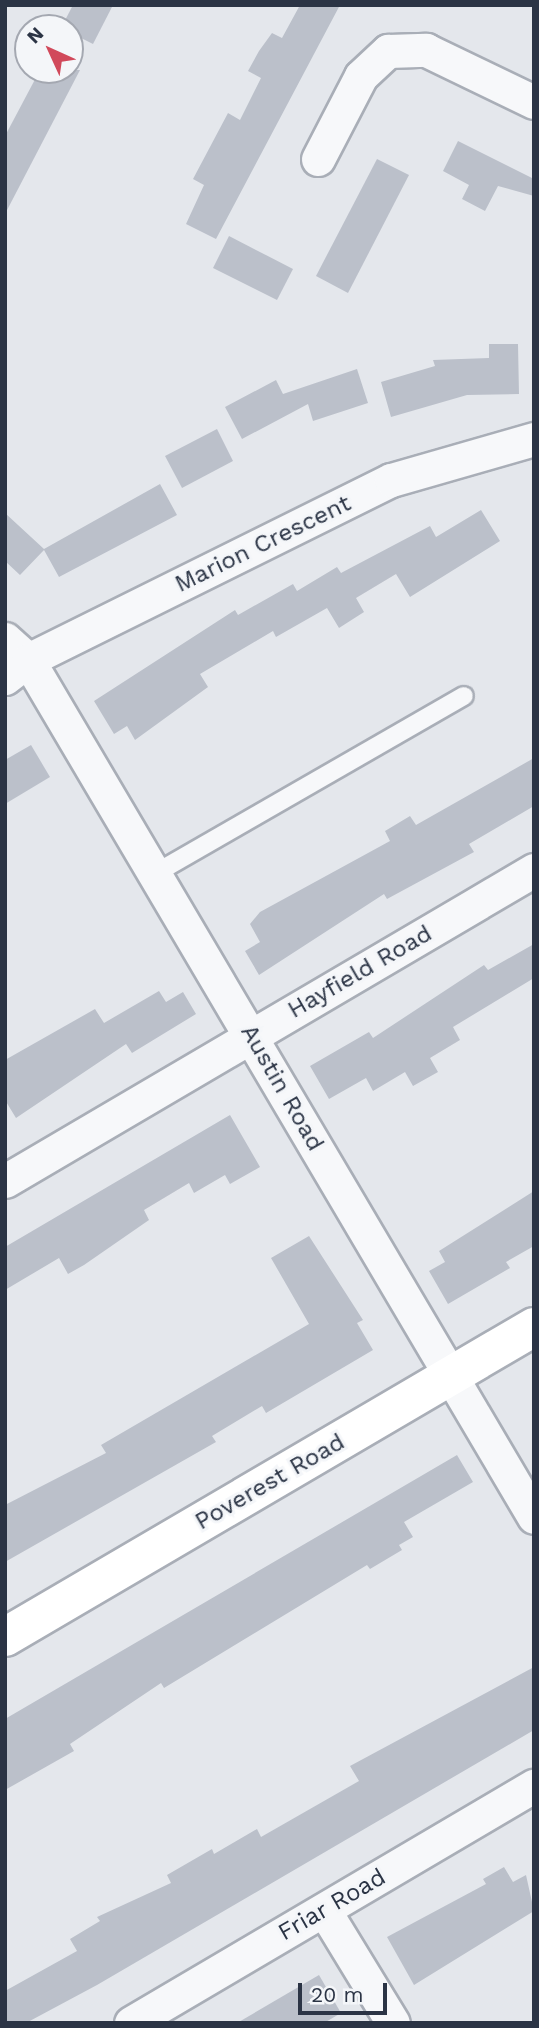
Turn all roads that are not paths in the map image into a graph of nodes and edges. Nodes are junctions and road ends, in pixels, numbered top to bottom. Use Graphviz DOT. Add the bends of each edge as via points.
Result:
graph roads {
  1 [pos="534,102"];
  2 [pos="318,159"];
  3 [pos="534,439"];
  4 [pos="13,659"];
  5 [pos="464,696"];
  6 [pos="534,870"];
  7 [pos="156,873"];
  8 [pos="251,1036"];
  9 [pos="5,1181"];
  10 [pos="534,1327"];
  11 [pos="450,1377"];
  12 [pos="534,1517"];
  13 [pos="5,1636"];
  14 [pos="534,1786"];
  15 [pos="324,1910"];
  16 [pos="131,2023"];
  17 [pos="393,2023"];
  1 -- 2 [label="street" via="426,50 388,51 361,76"];
  3 -- 4 [label="street, Marion Crescent" via="391,480"];
  4 -- 7 [label="street, Austin Road"];
  5 -- 7 [label="lane"];
  6 -- 8 [label="street, Hayfield Road"];
  7 -- 8 [label="street, Austin Road"];
  8 -- 9 [label="street, Hayfield Road"];
  8 -- 11 [label="street, Austin Road"];
  10 -- 11 [label="street, Poverest Road"];
  11 -- 12 [label="street, Austin Road"];
  11 -- 13 [label="street, Poverest Road"];
  14 -- 15 [label="street, Friar Road"];
  15 -- 16 [label="street, Friar Road"];
  15 -- 17 [label="street"];
}
